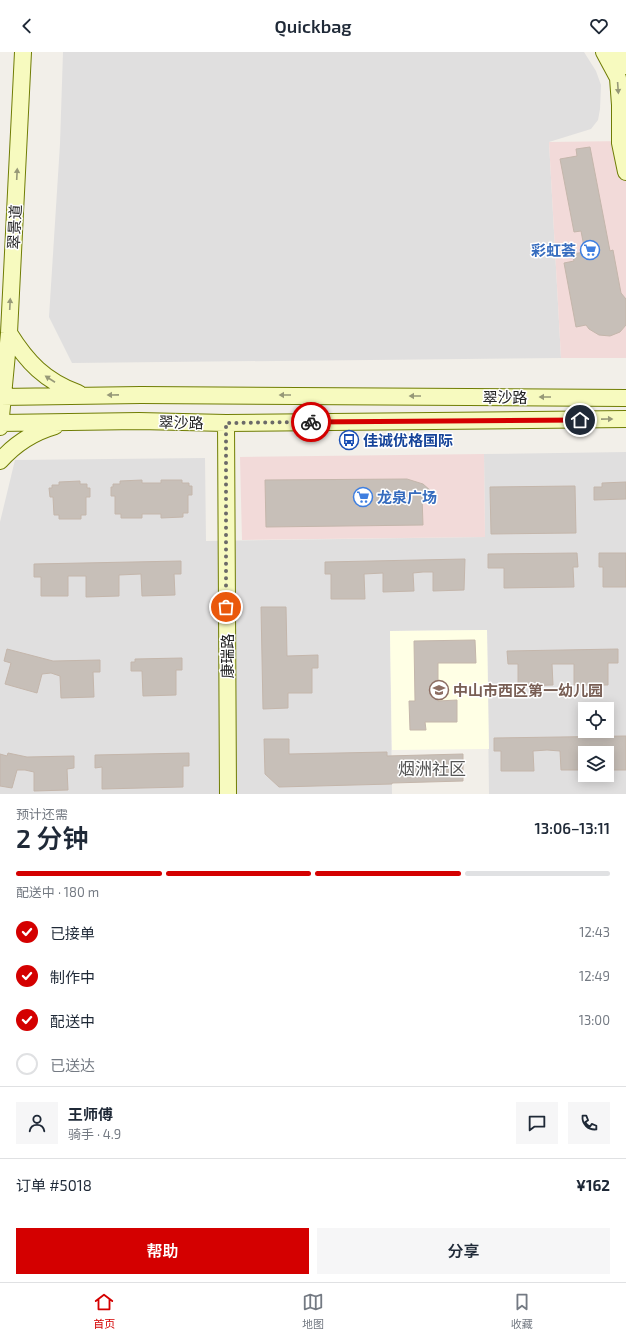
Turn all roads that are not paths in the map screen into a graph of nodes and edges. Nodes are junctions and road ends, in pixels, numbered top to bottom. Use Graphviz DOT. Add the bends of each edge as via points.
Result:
graph roads {
  1 [pos="22,52"];
  2 [pos="604,52"];
  3 [pos="620,52"];
  4 [pos="626,66"];
  5 [pos="626,172"];
  6 [pos="9,333"];
  7 [pos="86,395"];
  8 [pos="141,395"];
  9 [pos="2,397"];
  10 [pos="626,398"];
  11 [pos="626,419"];
  12 [pos="139,421"];
  13 [pos="78,422"];
  14 [pos="226,423"];
  15 [pos="0,424"];
  16 [pos="0,461"];
  17 [pos="228,794"];
  6 -- 1 [label="main road, 翠景道, one-way"];
  2 -- 5 [label="main road, one-way" via="618,78 620,143"];
  3 -- 4 [label="main road"];
  7 -- 6 [label="main road, one-way" via="66,389 49,379 33,366"];
  6 -- 9 [label="main road, 翠景道"];
  8 -- 7 [label="main road, 翠沙路, one-way"];
  7 -- 9 [label="main road, 翠沙路"];
  10 -- 8 [label="main road, 翠沙路, one-way"];
  8 -- 12 [label="main road"];
  9 -- 15 [label="main road, 翠景道"];
  14 -- 11 [label="main road, 翠沙路, one-way"];
  12 -- 13 [label="main road, 翠沙路"];
  12 -- 14 [label="main road, 翠沙路"];
  13 -- 15 [label="main road, 翠沙路"];
  13 -- 16 [label="main road" via="62,424 32,435"];
  14 -- 17 [label="main road, 康瑞路"];
}
